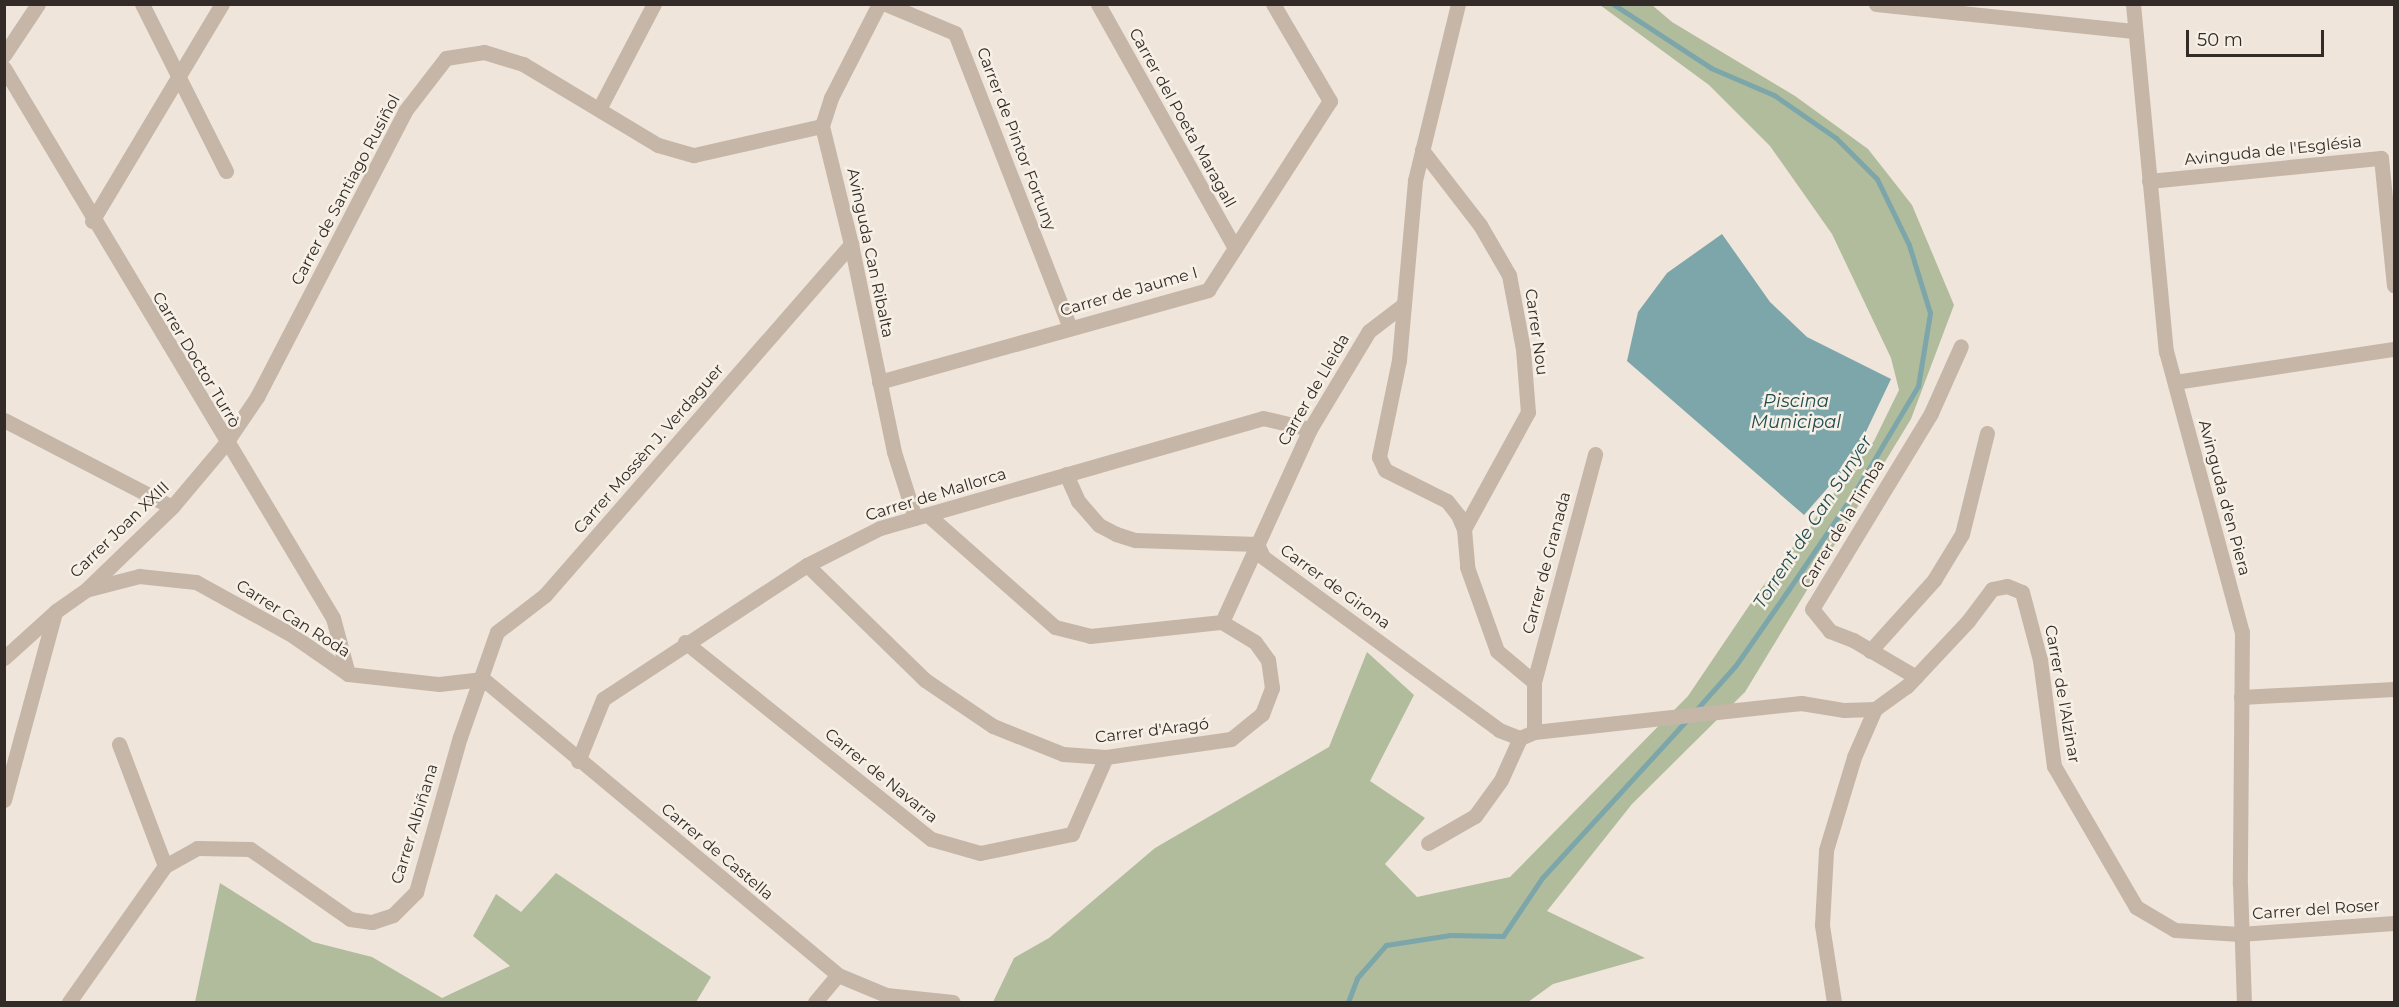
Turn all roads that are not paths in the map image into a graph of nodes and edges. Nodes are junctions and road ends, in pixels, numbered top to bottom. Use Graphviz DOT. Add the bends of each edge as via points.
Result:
graph roads {
  1 [pos="38,4"];
  2 [pos="142,4"];
  3 [pos="222,4"];
  4 [pos="654,4"];
  5 [pos="879,4"];
  6 [pos="886,4"];
  7 [pos="1098,4"];
  8 [pos="1274,4"];
  9 [pos="1458,4"];
  10 [pos="1876,4"];
  11 [pos="2133,4"];
  12 [pos="2134,31"];
  13 [pos="4,56"];
  14 [pos="4,68"];
  15 [pos="179,75"];
  16 [pos="599,109"];
  17 [pos="822,126"];
  18 [pos="1422,150"];
  19 [pos="226,171"];
  20 [pos="2149,181"];
  21 [pos="92,221"];
  22 [pos="851,244"];
  23 [pos="1235,248"];
  24 [pos="2394,285"];
  25 [pos="1403,304"];
  26 [pos="1070,328"];
  27 [pos="1961,346"];
  28 [pos="2394,349"];
  29 [pos="879,382"];
  30 [pos="2175,382"];
  31 [pos="4,420"];
  32 [pos="1310,429"];
  33 [pos="1987,433"];
  34 [pos="225,444"];
  35 [pos="1594,454"];
  36 [pos="1066,474"];
  37 [pos="172,507"];
  38 [pos="922,516"];
  39 [pos="1464,529"];
  40 [pos="1257,544"];
  41 [pos="807,565"];
  42 [pos="87,589"];
  43 [pos="56,610"];
  44 [pos="1222,622"];
  45 [pos="685,642"];
  46 [pos="1870,651"];
  47 [pos="4,658"];
  48 [pos="348,674"];
  49 [pos="1916,677"];
  50 [pos="483,679"];
  51 [pos="1534,682"];
  52 [pos="2394,689"];
  53 [pos="2241,697"];
  54 [pos="1875,709"];
  55 [pos="1527,735"];
  56 [pos="119,744"];
  57 [pos="1107,757"];
  58 [pos="578,761"];
  59 [pos="4,800"];
  60 [pos="1428,843"];
  61 [pos="165,866"];
  62 [pos="2394,922"];
  63 [pos="2240,934"];
  64 [pos="838,975"];
  65 [pos="69,1002"];
  66 [pos="815,1002"];
  67 [pos="953,1002"];
  68 [pos="1834,1002"];
  69 [pos="2244,1002"];
  1 -- 13 [label="street"];
  2 -- 15 [label="street"];
  3 -- 15 [label="street"];
  4 -- 16 [label="street"];
  5 -- 17 [label="street" via="831,98"];
  6 -- 26 [label="street, Carrer de Pintor Fortuny" via="955,33"];
  7 -- 23 [label="street, Carrer del Poeta Maragall"];
  8 -- 23 [label="street, Carrer de Jaume I" via="1330,101"];
  9 -- 18 [label="street"];
  10 -- 12 [label="street"];
  11 -- 12 [label="street, Avinguda d'en Piera"];
  12 -- 20 [label="street, Avinguda d'en Piera"];
  14 -- 21 [label="street, Carrer Doctor Turrò"];
  15 -- 19 [label="street"];
  15 -- 21 [label="street"];
  16 -- 17 [label="street, Carrer de Santiago Rusiñol" via="658,145 694,155"];
  16 -- 34 [label="street, Carrer de Santiago Rusiñol" via="523,64 484,52 446,58 405,111 258,397"];
  17 -- 22 [label="street, Avinguda Can Ribalta"];
  18 -- 25 [label="street"];
  18 -- 39 [label="street, Carrer Nou" via="1480,225 1509,275 1523,349 1528,412"];
  20 -- 24 [label="street, Avinguda de l'Església" via="2380,158"];
  20 -- 30 [label="street, Avinguda d'en Piera" via="2166,351"];
  21 -- 34 [label="street, Carrer Doctor Turrò"];
  22 -- 29 [label="street, Avinguda Can Ribalta"];
  22 -- 50 [label="street, Carrer Mossèn J. Verdaguer" via="545,595 497,632"];
  23 -- 26 [label="street, Carrer de Jaume I" via="1208,290"];
  25 -- 32 [label="street, Carrer de Lleida" via="1369,331"];
  25 -- 39 [label="street" via="1398,360 1379,457 1385,470 1447,501"];
  26 -- 29 [label="street, Carrer de Jaume I"];
  27 -- 46 [label="street, Carrer de la Timba" via="1931,413 1812,609 1830,631"];
  28 -- 30 [label="street"];
  29 -- 38 [label="street, Avinguda Can Ribalta" via="894,452"];
  30 -- 53 [label="street, Avinguda d'en Piera" via="2242,632"];
  31 -- 37 [label="street"];
  32 -- 36 [label="street, Carrer de Mallorca" via="1263,418"];
  32 -- 40 [label="street, Carrer de Lleida"];
  33 -- 46 [label="street" via="1962,534 1934,579"];
  34 -- 37 [label="street, Carrer Joan XXIII"];
  34 -- 48 [label="street, Carrer Doctor Turrò" via="333,618"];
  35 -- 51 [label="street, Carrer de Granada"];
  36 -- 38 [label="street, Carrer de Mallorca"];
  36 -- 40 [label="street, Carrer de Girona" via="1078,501 1099,525 1116,534 1135,540"];
  37 -- 42 [label="street, Carrer Joan XXIII"];
  38 -- 41 [label="street, Carrer de Mallorca" via="880,528"];
  38 -- 44 [label="street" via="1055,627 1090,636"];
  39 -- 51 [label="street" via="1467,567 1497,651"];
  40 -- 44 [label="street, Carrer de Lleida"];
  40 -- 55 [label="street, Carrer de Girona" via="1263,557 1499,730"];
  41 -- 45 [label="street, Carrer de Mallorca"];
  41 -- 57 [label="street, Carrer d'Aragó" via="925,680 993,726 1063,754"];
  42 -- 43 [label="street, Carrer Joan XXIII"];
  42 -- 48 [label="street, Carrer Can Roda" via="139,576 196,582 292,635"];
  43 -- 47 [label="street, Carrer Joan XXIII"];
  43 -- 59 [label="street"];
  44 -- 57 [label="street, Carrer d'Aragó" via="1255,642 1268,660 1272,687 1262,714 1231,739"];
  45 -- 57 [label="street, Carrer de Navarra" via="931,839 980,853 1072,834"];
  45 -- 58 [label="street, Carrer de Mallorca" via="603,699"];
  46 -- 49 [label="street, Carrer de la Timba"];
  48 -- 50 [label="street, Carrer Can Roda" via="439,684"];
  49 -- 54 [label="street, Carrer de l'Alzinar"];
  49 -- 63 [label="street, Carrer de l'Alzinar" via="1992,589 2007,586 2022,592 2040,660 2054,766 2136,907 2175,930"];
  50 -- 58 [label="street, Carrer de Castella"];
  50 -- 61 [label="street, Carrer Albiñana" via="460,737 416,892 393,915 372,922 350,920 250,849 197,848"];
  51 -- 55 [label="street, Carrer de Granada"];
  52 -- 53 [label="street"];
  53 -- 63 [label="street, Avinguda d'en Piera"];
  54 -- 55 [label="street" via="1844,710 1801,703"];
  54 -- 68 [label="street" via="1854,757 1826,850 1822,925"];
  55 -- 60 [label="street" via="1475,816"];
  56 -- 61 [label="street"];
  58 -- 64 [label="street, Carrer de Castella"];
  61 -- 65 [label="street, Carrer Albiñana"];
  62 -- 63 [label="street, Carrer del Roser"];
  63 -- 69 [label="street, Avinguda d'en Piera"];
  64 -- 66 [label="street"];
  64 -- 67 [label="street, Carrer de Castella" via="886,995"];
}
